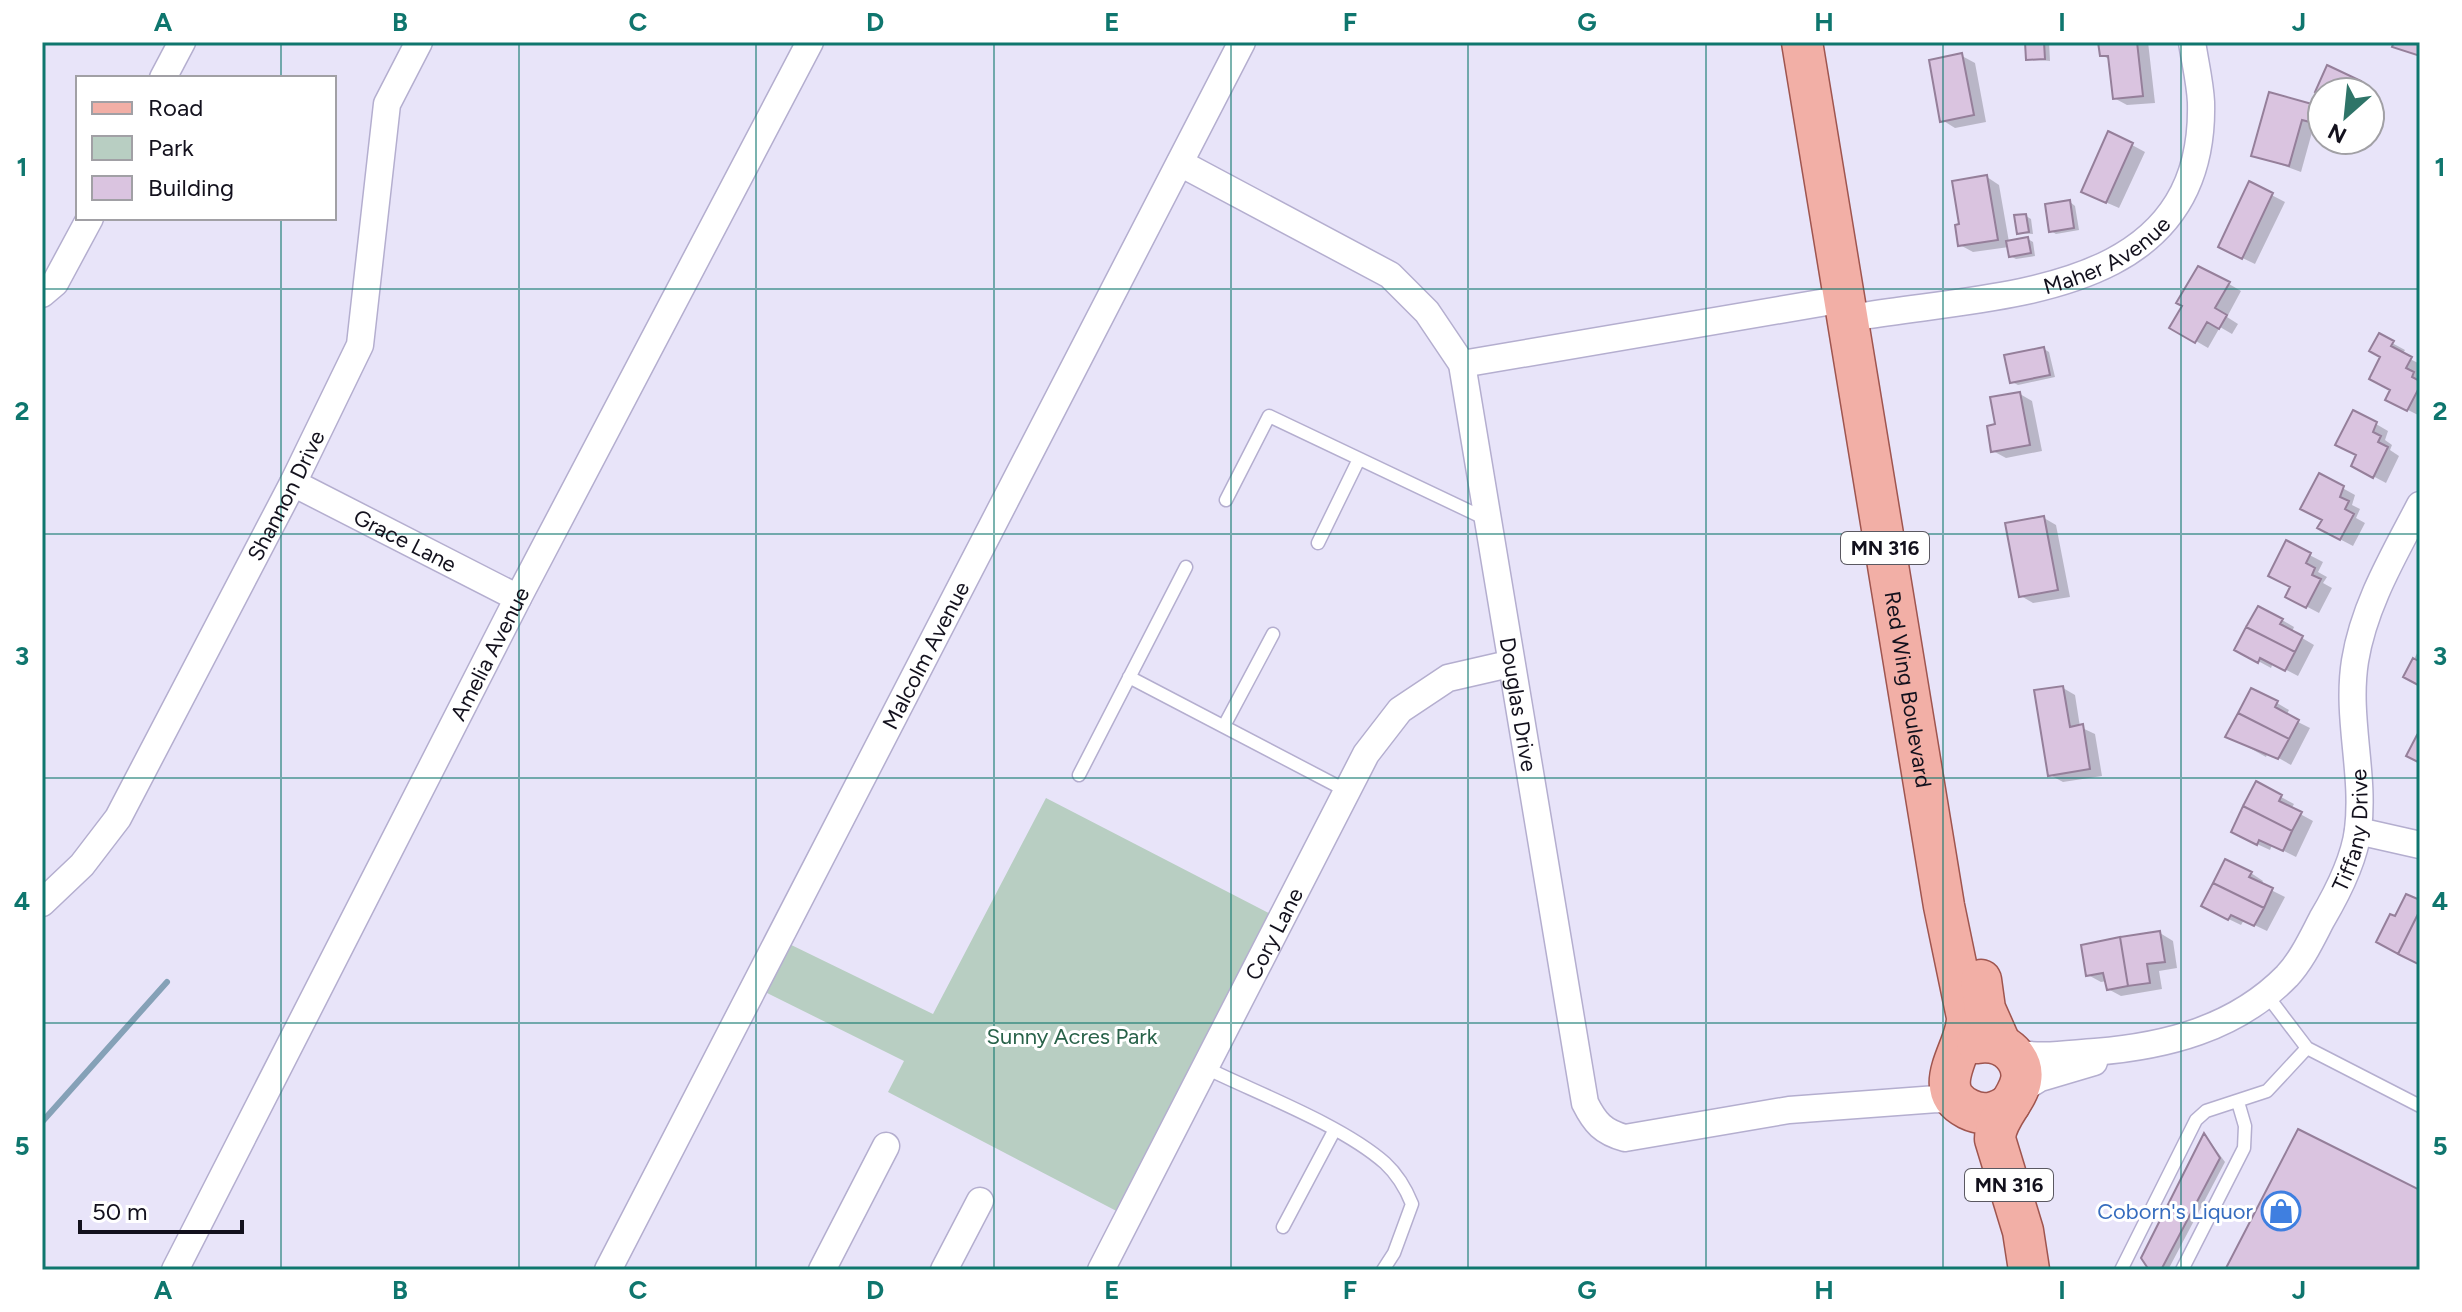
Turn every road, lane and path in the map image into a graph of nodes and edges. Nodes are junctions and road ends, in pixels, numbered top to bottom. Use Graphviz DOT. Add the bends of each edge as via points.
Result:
graph roads {
  1 [pos="182,42"];
  2 [pos="419,42"];
  3 [pos="810,42"];
  4 [pos="1242,42"];
  5 [pos="1802,42"];
  6 [pos="1820,42"];
  7 [pos="2192,42"];
  8 [pos="164,76"];
  9 [pos="1180,163"];
  10 [pos="89,220"];
  11 [pos="42,294"];
  12 [pos="1854,308"];
  13 [pos="1462,364"];
  14 [pos="1359,459"];
  15 [pos="293,483"];
  16 [pos="1226,500"];
  17 [pos="2420,505"];
  18 [pos="1486,519"];
  19 [pos="1318,543"];
  20 [pos="1186,567"];
  21 [pos="518,598"];
  22 [pos="1273,634"];
  23 [pos="1509,664"];
  24 [pos="1129,677"];
  25 [pos="1224,726"];
  26 [pos="1079,775"];
  27 [pos="1347,791"];
  28 [pos="2358,831"];
  29 [pos="2420,845"];
  30 [pos="42,903"];
  31 [pos="2266,994"];
  32 [pos="2006,1048"];
  33 [pos="2307,1048"];
  34 [pos="2128,1049"];
  35 [pos="1206,1068"];
  36 [pos="1958,1082"];
  37 [pos="2015,1097"];
  38 [pos="2238,1102"];
  39 [pos="2420,1106"];
  40 [pos="1334,1131"];
  41 [pos="886,1146"];
  42 [pos="980,1201"];
  43 [pos="1283,1227"];
  44 [pos="175,1270"];
  45 [pos="608,1270"];
  46 [pos="822,1270"];
  47 [pos="944,1270"];
  48 [pos="1101,1270"];
  49 [pos="1383,1270"];
  50 [pos="2006,1270"];
  51 [pos="2029,1270"];
  52 [pos="2121,1270"];
  53 [pos="2182,1270"];
  1 -- 8 [label="street"];
  2 -- 15 [label="street, Shannon Drive" via="387,104 360,345"];
  3 -- 21 [label="street, Amelia Avenue"];
  4 -- 9 [label="street, Malcolm Avenue"];
  5 -- 12 [label="main road, Red Wing Boulevard / MN 316"];
  6 -- 12 [label="main road, Red Wing Boulevard / MN 316"];
  7 -- 12 [label="street, Maher Avenue" via="2201,102 2194,162 2174,206 2137,249 2058,285"];
  9 -- 13 [label="street, Douglas Drive" via="1390,275 1427,312"];
  9 -- 45 [label="street, Malcolm Avenue"];
  10 -- 11 [label="street" via="55,283"];
  12 -- 13 [label="street, Maher Avenue"];
  12 -- 32 [label="main road, Red Wing Boulevard / MN 316" via="1985,1009"];
  12 -- 36 [label="main road, Red Wing Boulevard / MN 316" via="1942,891 1967,1017"];
  13 -- 18 [label="street, Douglas Drive"];
  14 -- 16 [label="lane" via="1269,416"];
  14 -- 18 [label="lane"];
  14 -- 19 [label="lane"];
  15 -- 21 [label="street, Grace Lane"];
  15 -- 30 [label="street, Shannon Drive" via="118,818 82,865"];
  17 -- 28 [label="street, Tiffany Drive" via="2379,584 2355,658 2351,713"];
  18 -- 23 [label="street, Douglas Drive"];
  20 -- 24 [label="lane"];
  21 -- 44 [label="street, Amelia Avenue"];
  22 -- 25 [label="lane"];
  23 -- 27 [label="street, Cory Lane" via="1448,678 1400,710 1366,754"];
  23 -- 36 [label="street, Douglas Drive" via="1585,1103 1595,1123 1608,1134 1625,1138 1789,1110 1860,1106 1917,1085"];
  24 -- 25 [label="lane"];
  24 -- 26 [label="lane"];
  25 -- 27 [label="lane"];
  27 -- 35 [label="street, Cory Lane"];
  28 -- 29 [label="street"];
  28 -- 31 [label="street, Tiffany Drive" via="2335,898 2289,974"];
  31 -- 33 [label="lane"];
  31 -- 34 [label="street, Tiffany Drive" via="2207,1031"];
  32 -- 34 [label="street" via="2042,1057"];
  32 -- 36 [label="main road" via="1979,1042"];
  32 -- 37 [label="main road, Red Wing Boulevard / MN 316" via="2021,1074"];
  33 -- 38 [label="lane" via="2267,1091"];
  33 -- 39 [label="lane"];
  34 -- 37 [label="street" via="2040,1078"];
  35 -- 40 [label="lane"];
  35 -- 48 [label="street, Cory Lane"];
  36 -- 37 [label="main road" via="1988,1114"];
  36 -- 50 [label="main road, MN 316" via="1992,1186"];
  37 -- 51 [label="main road, MN 316" via="1995,1128 1995,1139"];
  38 -- 52 [label="lane" via="2206,1111 2196,1120"];
  38 -- 53 [label="lane" via="2244,1148"];
  40 -- 43 [label="lane"];
  40 -- 49 [label="lane" via="1385,1163 1404,1184 1412,1204"];
  41 -- 46 [label="street"];
  42 -- 47 [label="street"];
}
